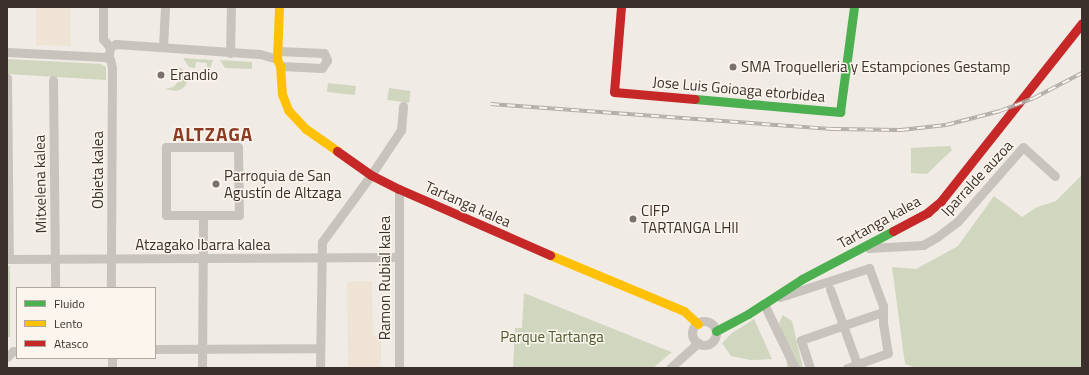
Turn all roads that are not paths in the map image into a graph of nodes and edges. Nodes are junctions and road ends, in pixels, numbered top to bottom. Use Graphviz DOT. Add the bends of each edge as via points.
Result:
graph roads {
  1 [pos="103,7"];
  2 [pos="165,7"];
  3 [pos="231,7"];
  4 [pos="279,7"];
  5 [pos="621,7"];
  6 [pos="854,7"];
  7 [pos="1082,23"];
  8 [pos="163,47"];
  9 [pos="7,52"];
  10 [pos="108,53"];
  11 [pos="230,53"];
  12 [pos="278,58"];
  13 [pos="8,78"];
  14 [pos="52,80"];
  15 [pos="403,106"];
  16 [pos="371,175"];
  17 [pos="1055,176"];
  18 [pos="399,189"];
  19 [pos="203,215"];
  20 [pos="867,245"];
  21 [pos="399,257"];
  22 [pos="111,258"];
  23 [pos="8,259"];
  24 [pos="55,259"];
  25 [pos="203,259"];
  26 [pos="321,259"];
  27 [pos="55,287"];
  28 [pos="111,287"];
  29 [pos="830,289"];
  30 [pos="773,298"];
  31 [pos="764,304"];
  32 [pos="883,312"];
  33 [pos="698,324"];
  34 [pos="843,326"];
  35 [pos="716,331"];
  36 [pos="698,343"];
  37 [pos="202,348"];
  38 [pos="320,348"];
  39 [pos="156,349"];
  40 [pos="857,364"];
  41 [pos="202,368"];
  42 [pos="320,368"];
  43 [pos="399,368"];
  44 [pos="670,368"];
  45 [pos="795,368"];
  46 [pos="810,368"];
  47 [pos="847,368"];
  1 -- 10 [label="street, Obieta kalea" via="103,40"];
  2 -- 8 [label="street"];
  3 -- 11 [label="street"];
  4 -- 12 [label="street, Tartanga kalea"];
  5 -- 6 [label="street, Jose Luis Goioaga etorbidea" via="614,92 840,112"];
  7 -- 20 [label="street, Tartanga kalea" via="941,201 913,221"];
  8 -- 10 [label="street" via="116,44"];
  8 -- 11 [label="street"];
  9 -- 10 [label="street"];
  10 -- 22 [label="street, Obieta kalea" via="112,68"];
  11 -- 12 [label="street" via="260,54"];
  12 -- 16 [label="street, Tartanga kalea" via="284,104 297,121"];
  13 -- 23 [label="street"];
  14 -- 24 [label="street, Mitxelena kalea"];
  15 -- 16 [label="street" via="401,130"];
  16 -- 18 [label="street, Tartanga kalea"];
  16 -- 26 [label="street" via="322,242"];
  17 -- 20 [label="street, Iparralde auzoa" via="1023,146 958,221 937,237 923,245 873,248"];
  18 -- 21 [label="street, Ramon Rubial kalea"];
  18 -- 33 [label="street, Tartanga kalea" via="677,308"];
  19 -- 19 [label="street" via="239,214 238,147 166,147 166,215"];
  19 -- 25 [label="street"];
  20 -- 30 [label="street, Tartanga kalea" via="802,279"];
  21 -- 26 [label="street, Atzagako Ibarra kalea"];
  21 -- 43 [label="street, Ramon Rubial kalea"];
  22 -- 24 [label="street, Atzagako Ibarra kalea"];
  22 -- 25 [label="street, Atzagako Ibarra kalea"];
  22 -- 28 [label="street, Obieta kalea"];
  23 -- 24 [label="street, Atzagako Ibarra kalea"];
  24 -- 27 [label="street, Mitxelena kalea"];
  25 -- 26 [label="street, Atzagako Ibarra kalea"];
  25 -- 37 [label="street"];
  26 -- 38 [label="street"];
  29 -- 34 [label="street"];
  30 -- 31 [label="street, Tartanga kalea"];
  30 -- 32 [label="street" via="869,268"];
  31 -- 35 [label="street, Tartanga kalea"];
  31 -- 45 [label="street"];
  32 -- 34 [label="street"];
  32 -- 40 [label="street" via="888,353"];
  33 -- 35 [label="street" via="709,322"];
  33 -- 36 [label="street" via="693,333"];
  34 -- 40 [label="street"];
  34 -- 46 [label="street" via="801,340"];
  35 -- 36 [label="street" via="715,339 709,344"];
  36 -- 44 [label="street"];
  37 -- 38 [label="street"];
  37 -- 39 [label="street"];
  37 -- 41 [label="street"];
  38 -- 42 [label="street"];
  40 -- 47 [label="street"];
}
